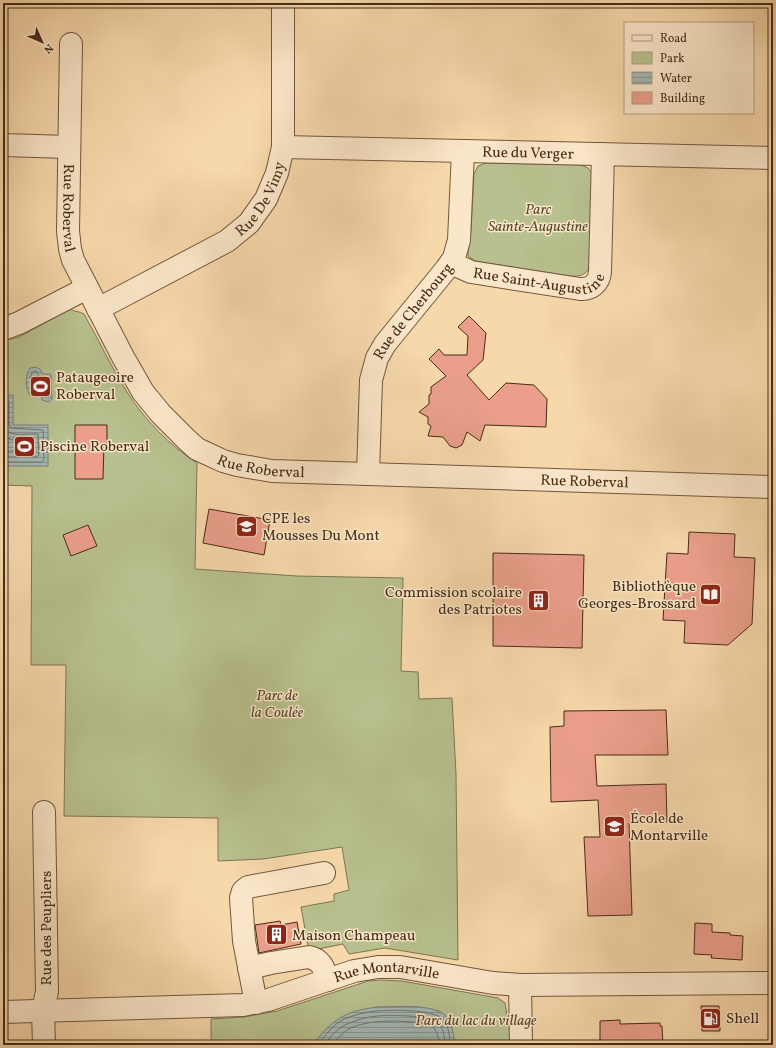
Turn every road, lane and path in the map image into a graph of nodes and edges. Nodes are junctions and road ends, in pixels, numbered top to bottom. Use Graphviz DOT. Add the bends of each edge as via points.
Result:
graph roads {
  1 [pos="283,3"];
  2 [pos="71,44"];
  3 [pos="3,145"];
  4 [pos="69,147"];
  5 [pos="282,147"];
  6 [pos="463,151"];
  7 [pos="603,154"];
  8 [pos="773,158"];
  9 [pos="451,263"];
  10 [pos="87,288"];
  11 [pos="98,310"];
  12 [pos="3,329"];
  13 [pos="368,474"];
  14 [pos="773,487"];
  15 [pos="44,812"];
  16 [pos="324,873"];
  17 [pos="249,968"];
  18 [pos="328,980"];
  19 [pos="773,983"];
  20 [pos="520,985"];
  21 [pos="256,1003"];
  22 [pos="43,1011"];
  23 [pos="3,1012"];
  24 [pos="44,1045"];
  25 [pos="521,1045"];
  1 -- 5 [label="street, Rue De Vimy"];
  2 -- 4 [label="street, Rue Roberval"];
  3 -- 4 [label="street"];
  4 -- 10 [label="street, Rue Roberval" via="70,249 76,268"];
  5 -- 6 [label="street, Rue du Verger"];
  5 -- 11 [label="street, Rue De Vimy" via="277,173 270,191 242,230 227,242"];
  6 -- 7 [label="street, Rue du Verger"];
  6 -- 9 [label="street, Rue de Cherbourg" via="459,240 457,252"];
  7 -- 8 [label="street, Rue du Verger"];
  7 -- 9 [label="street, Rue Saint-Augustine" via="600,272 594,286 584,290 471,272"];
  9 -- 13 [label="street, Rue de Cherbourg" via="399,325 377,358 370,387"];
  10 -- 11 [label="street, Rue Roberval"];
  10 -- 12 [label="street"];
  11 -- 13 [label="street, Rue Roberval" via="143,392 160,414 198,449 223,461 272,471"];
  13 -- 14 [label="street, Rue Roberval"];
  15 -- 22 [label="street, Rue des Peupliers" via="47,991"];
  16 -- 17 [label="street" via="248,887 243,891 243,934"];
  17 -- 18 [label="street" via="309,957 319,961"];
  17 -- 21 [label="street"];
  18 -- 20 [label="street, Rue Montarville" via="362,969 393,966 493,983"];
  18 -- 21 [label="street, Rue Montarville"];
  19 -- 20 [label="street, Rue Montarville"];
  20 -- 25 [label="street"];
  21 -- 22 [label="street, Rue Montarville"];
  22 -- 23 [label="street, Rue Montarville"];
  22 -- 24 [label="street, Rue des Peupliers"];
}
